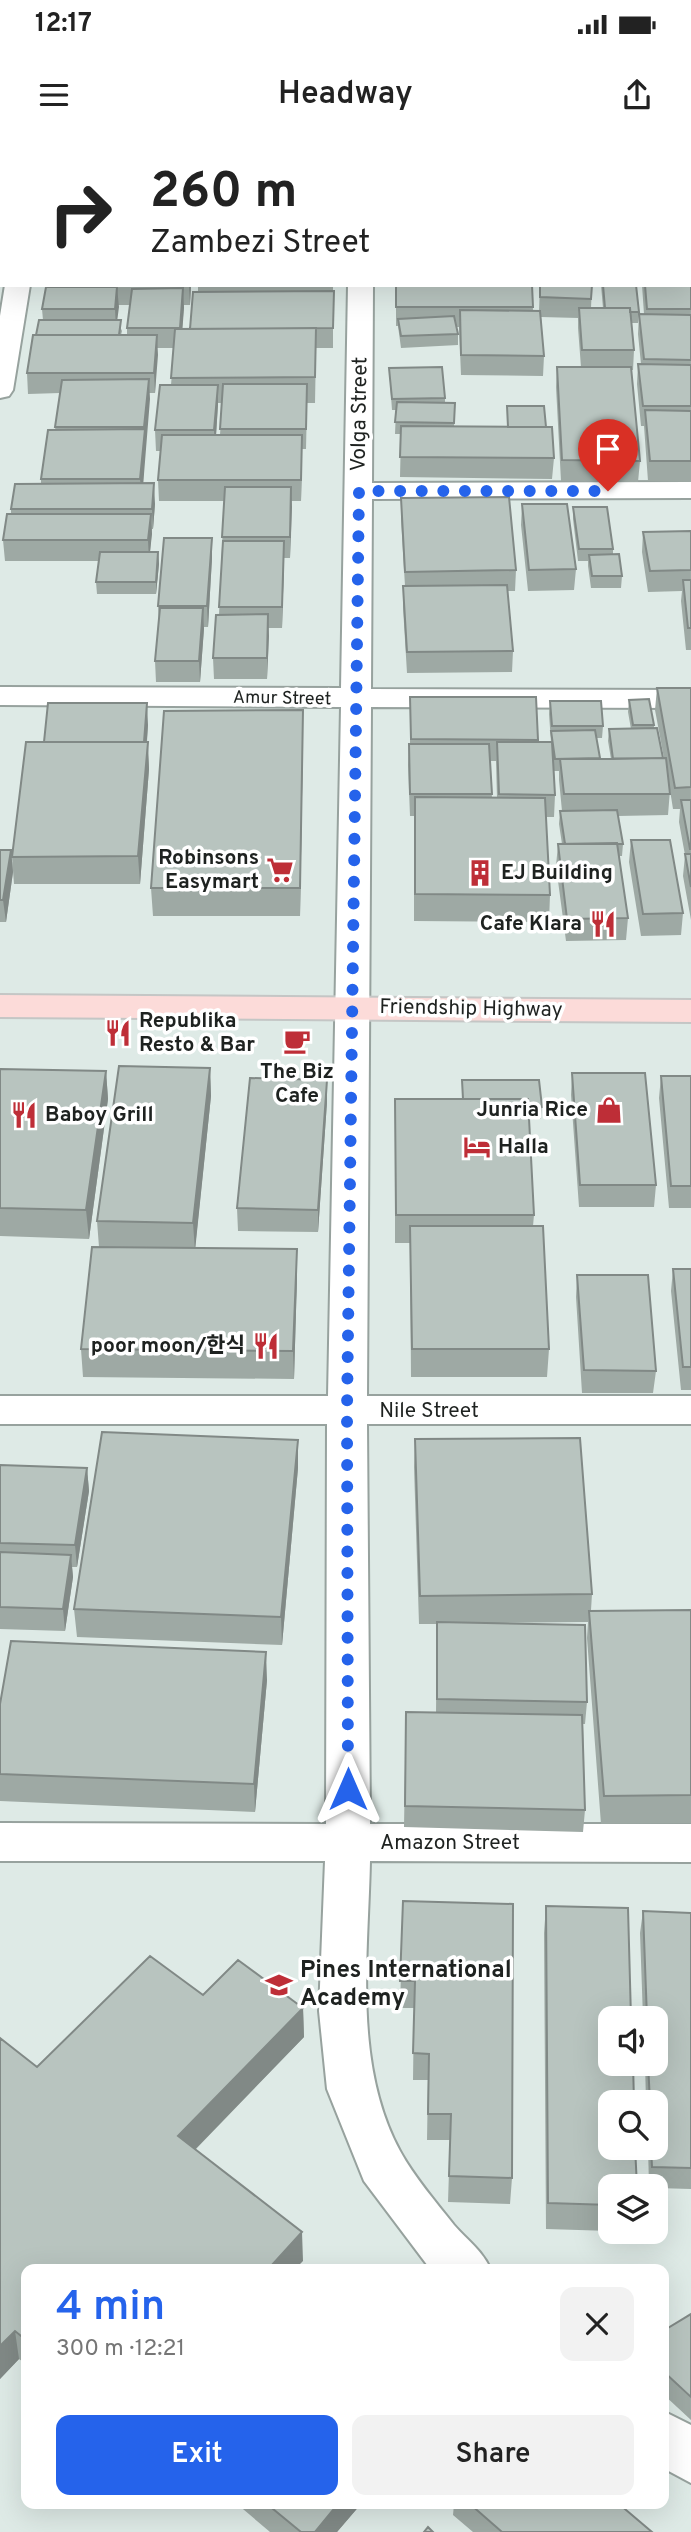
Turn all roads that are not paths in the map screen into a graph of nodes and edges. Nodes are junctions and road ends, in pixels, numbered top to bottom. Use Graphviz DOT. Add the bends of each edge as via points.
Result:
graph roads {
  1 [pos="18,287"];
  2 [pos="361,287"];
  3 [pos="0,390"];
  4 [pos="691,490"];
  5 [pos="359,491"];
  6 [pos="0,696"];
  7 [pos="691,699"];
  8 [pos="354,700"];
  9 [pos="0,1006"];
  10 [pos="351,1008"];
  11 [pos="691,1012"];
  12 [pos="0,1410"];
  13 [pos="691,1410"];
  14 [pos="347,1411"];
  15 [pos="0,1842"];
  16 [pos="348,1843"];
  17 [pos="691,1843"];
  18 [pos="460,2264"];
  19 [pos="669,2440"];
  20 [pos="691,2457"];
  1 -- 3 [label="street"];
  2 -- 5 [label="street, Volga Street"];
  4 -- 5 [label="street"];
  5 -- 8 [label="street, Volga Street"];
  6 -- 8 [label="street, Amur Street"];
  7 -- 8 [label="street, Amur Street"];
  8 -- 10 [label="street, Volga Street"];
  9 -- 10 [label="main road, Friendship Highway"];
  10 -- 11 [label="main road, Friendship Highway"];
  10 -- 14 [label="street, Volga Street"];
  12 -- 14 [label="street, Nile Street"];
  13 -- 14 [label="street, Nile Street"];
  14 -- 16 [label="street, Volga Street"];
  15 -- 16 [label="street, Amazon Street"];
  16 -- 17 [label="street, Amazon Street"];
  16 -- 18 [label="street, Volga Street" via="343,2011 351,2089 381,2165 438,2243"];
  19 -- 20 [label="street"];
}
